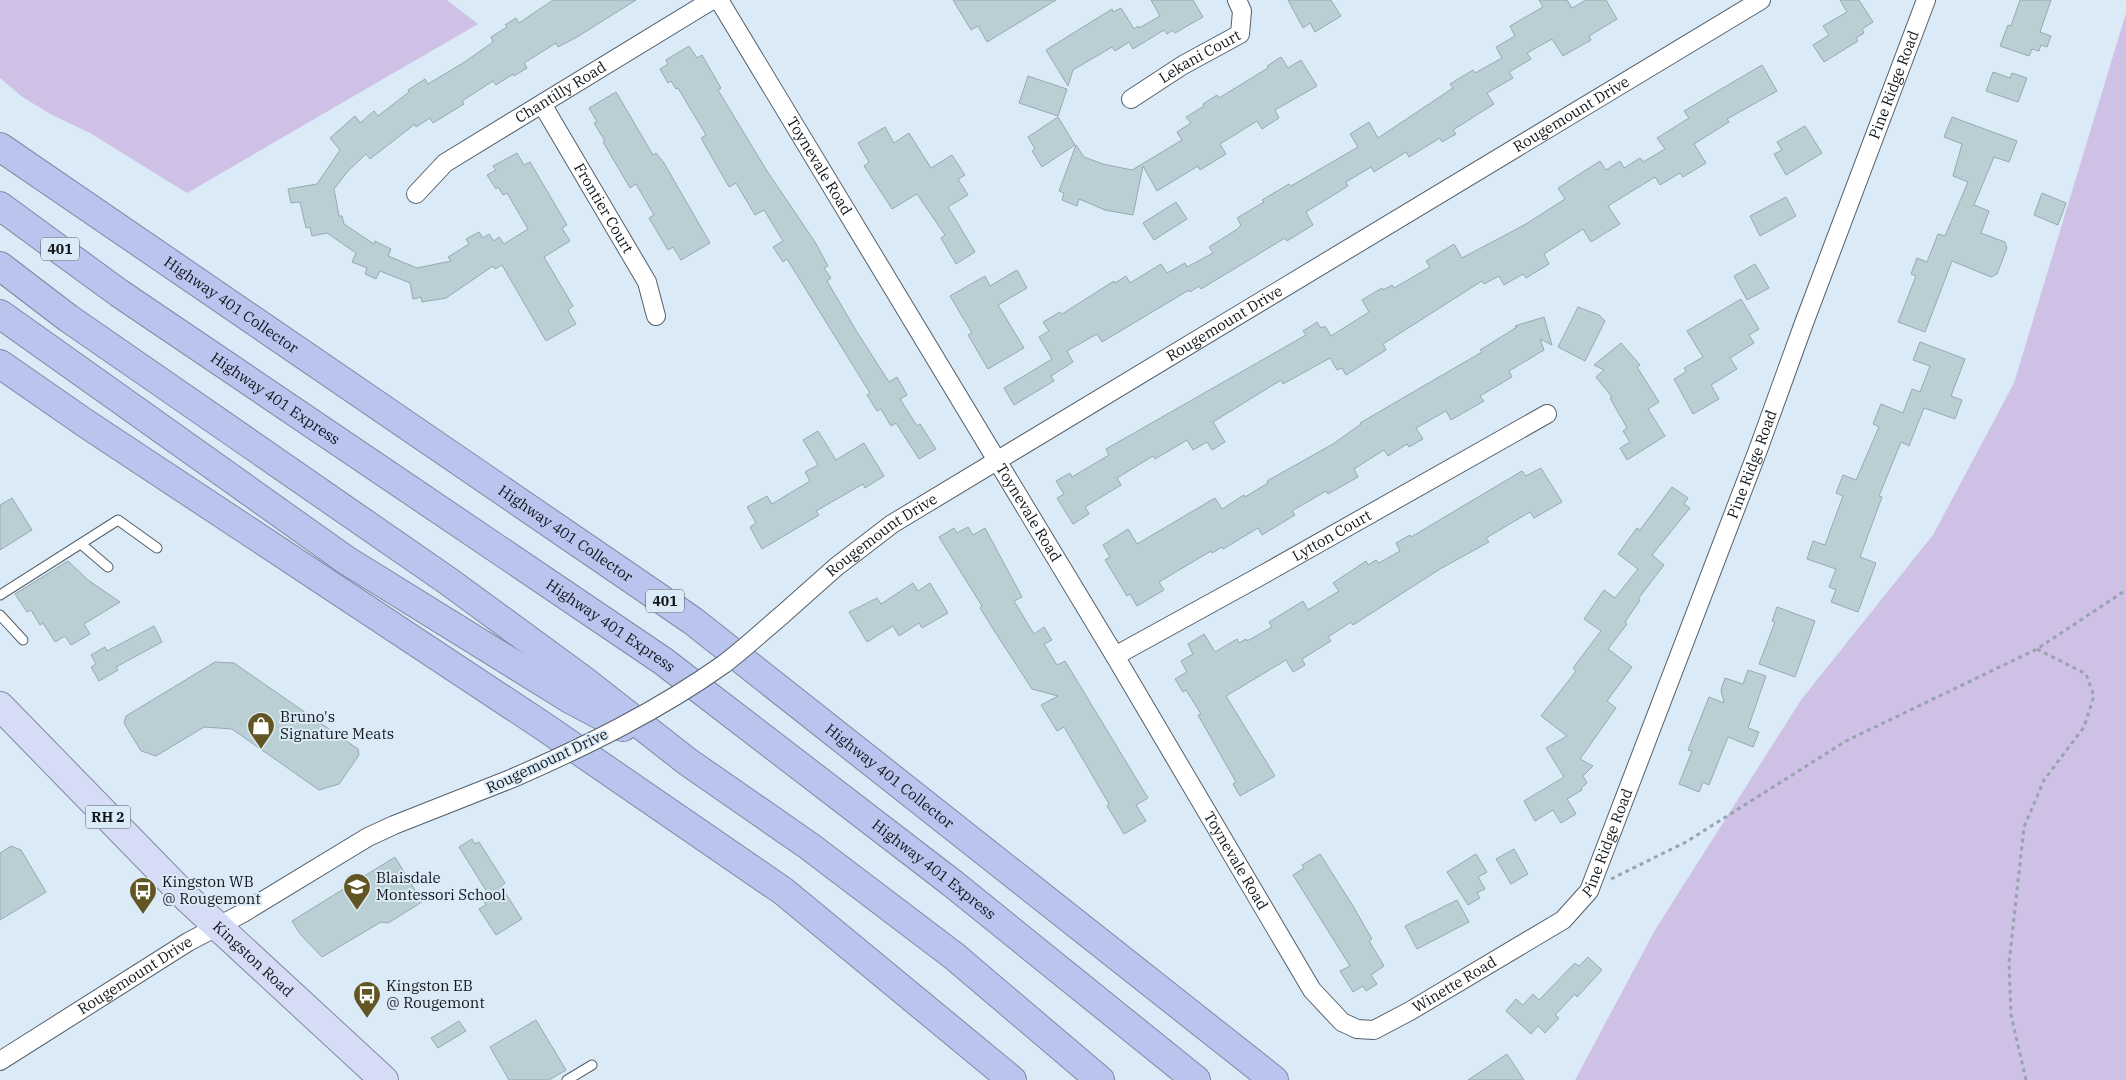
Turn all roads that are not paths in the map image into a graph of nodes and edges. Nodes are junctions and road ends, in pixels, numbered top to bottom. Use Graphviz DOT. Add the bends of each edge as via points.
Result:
graph roads {
  1 [pos="712,0"];
  2 [pos="719,0"];
  3 [pos="1237,0"];
  4 [pos="1761,0"];
  5 [pos="1926,0"];
  6 [pos="1131,99"];
  7 [pos="542,104"];
  8 [pos="0,147"];
  9 [pos="416,194"];
  10 [pos="0,206"];
  11 [pos="0,266"];
  12 [pos="0,314"];
  13 [pos="656,316"];
  14 [pos="0,364"];
  15 [pos="1547,414"];
  16 [pos="996,460"];
  17 [pos="81,544"];
  18 [pos="157,548"];
  19 [pos="108,567"];
  20 [pos="0,595"];
  21 [pos="0,615"];
  22 [pos="24,640"];
  23 [pos="1114,656"];
  24 [pos="0,706"];
  25 [pos="688,762"];
  26 [pos="1563,920"];
  27 [pos="218,927"];
  28 [pos="1342,1022"];
  29 [pos="0,1061"];
  30 [pos="592,1065"];
  31 [pos="384,1080"];
  32 [pos="567,1080"];
  33 [pos="1012,1080"];
  34 [pos="1100,1080"];
  35 [pos="1196,1080"];
  36 [pos="1274,1080"];
  1 -- 7 [label="street, Chantilly Road"];
  2 -- 16 [label="street, Toynevale Road"];
  3 -- 6 [label="street, Lekani Court" via="1242,11 1240,34 1183,65"];
  4 -- 16 [label="street, Rougemount Drive"];
  5 -- 26 [label="street, Pine Ridge Road" via="1588,890"];
  7 -- 9 [label="street, Chantilly Road" via="445,162"];
  7 -- 13 [label="street, Frontier Court" via="647,282"];
  8 -- 36 [label="highway, Highway 401 Collector / 401" via="693,621"];
  10 -- 35 [label="highway, Highway 401 Express / 401" via="119,293 663,661 952,883"];
  11 -- 25 [label="highway" via="68,318 448,581"];
  12 -- 25 [label="highway" via="346,560 570,699"];
  14 -- 33 [label="highway" via="543,726 783,891"];
  15 -- 23 [label="street, Lytton Court"];
  16 -- 23 [label="street, Toynevale Road"];
  16 -- 27 [label="street, Rougemount Drive, bridge" via="892,524 836,567 725,663 652,710 566,755 394,824"];
  17 -- 18 [label="lane" via="118,520"];
  17 -- 19 [label="lane"];
  17 -- 20 [label="lane"];
  21 -- 22 [label="lane"];
  23 -- 28 [label="street, Toynevale Road" via="1312,990"];
  24 -- 27 [label="main road, Kingston Road / RH 2"];
  25 -- 34 [label="highway" via="809,846 954,956"];
  26 -- 28 [label="street, Winette Road" via="1374,1030 1357,1029"];
  27 -- 29 [label="street, Rougemount Drive" via="188,942"];
  27 -- 31 [label="main road, Kingston Road / RH 2"];
  30 -- 32 [label="lane"];
}
